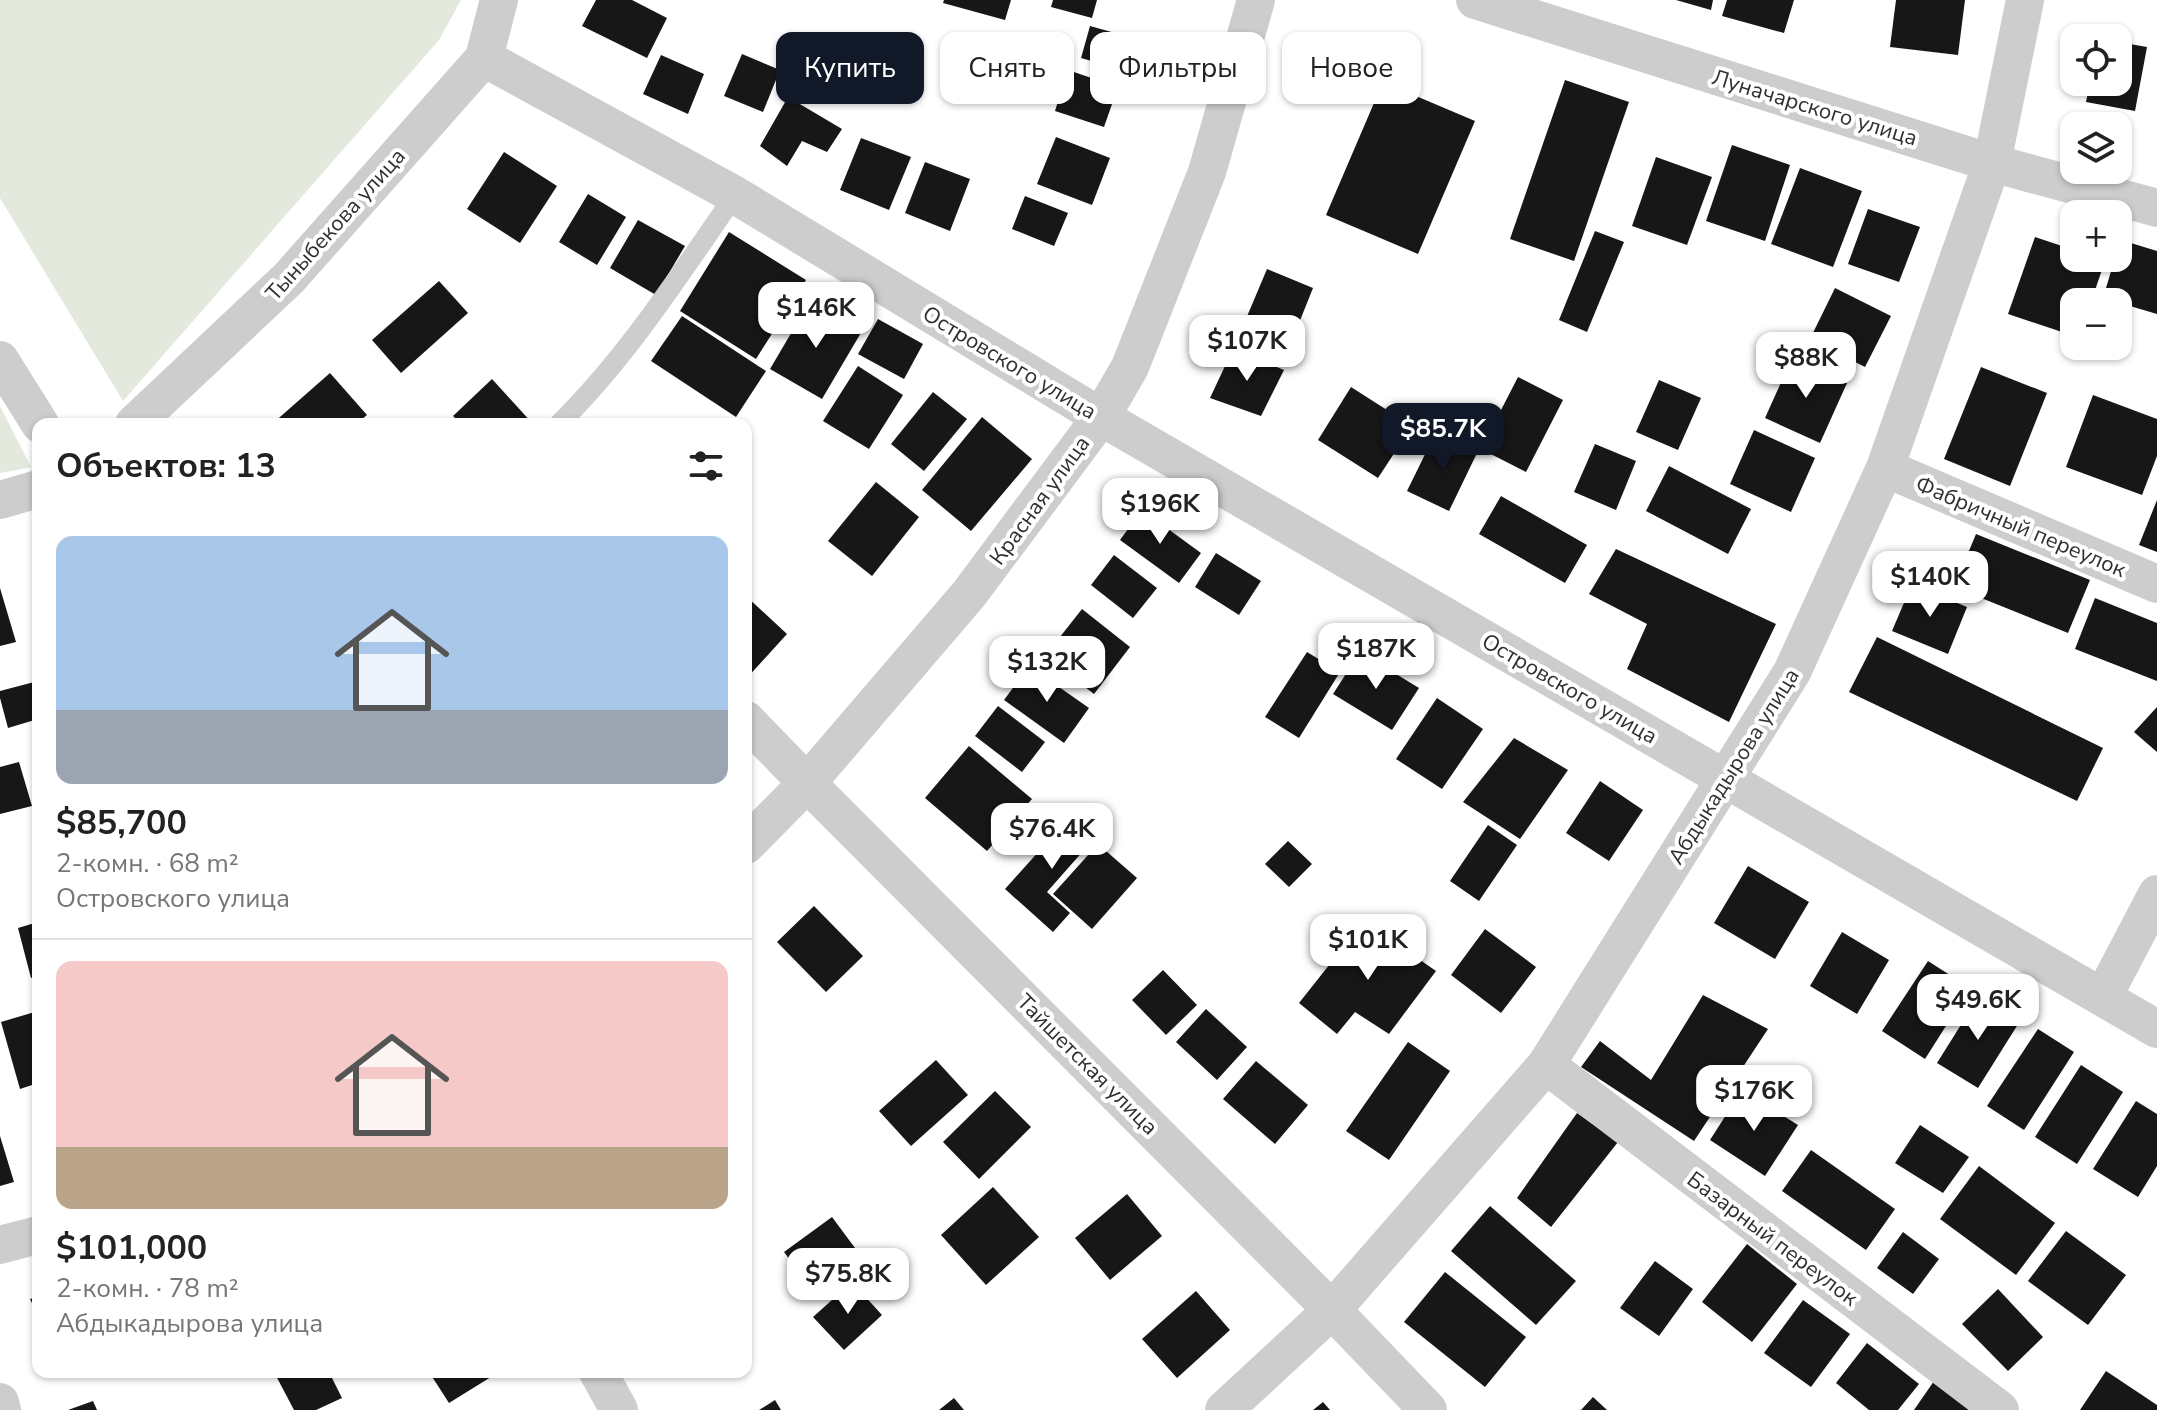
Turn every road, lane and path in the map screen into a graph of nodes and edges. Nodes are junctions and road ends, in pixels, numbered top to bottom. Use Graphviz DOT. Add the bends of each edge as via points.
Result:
graph roads {
  1 [pos="499,0"];
  2 [pos="1256,0"];
  3 [pos="1475,0"];
  4 [pos="2025,0"];
  5 [pos="484,58"];
  6 [pos="1992,163"];
  7 [pos="735,195"];
  8 [pos="2157,208"];
  9 [pos="0,360"];
  10 [pos="1101,417"];
  11 [pos="36,418"];
  12 [pos="140,418"];
  13 [pos="565,418"];
  14 [pos="1885,468"];
  15 [pos="32,491"];
  16 [pos="0,500"];
  17 [pos="2157,584"];
  18 [pos="752,726"];
  19 [pos="1727,778"];
  20 [pos="807,783"];
  21 [pos="752,839"];
  22 [pos="2157,894"];
  23 [pos="2103,997"];
  24 [pos="2157,1029"];
  25 [pos="1546,1065"];
  26 [pos="32,1237"];
  27 [pos="0,1245"];
  28 [pos="1332,1310"];
  29 [pos="601,1378"];
  30 [pos="0,1402"];
  31 [pos="2,1410"];
  32 [pos="619,1410"];
  33 [pos="1224,1410"];
  34 [pos="1428,1410"];
  35 [pos="2000,1410"];
  1 -- 5 [label="street, Тыныбекова улица"];
  2 -- 10 [label="street, Красная улица" via="1207,172 1130,367"];
  3 -- 6 [label="street, Луначарского улица"];
  4 -- 6 [label="street, Абдыкадырова улица"];
  5 -- 7 [label="street, Островского улица"];
  5 -- 12 [label="street, Тыныбекова улица" via="289,278"];
  6 -- 8 [label="street, Луначарского улица"];
  6 -- 14 [label="street, Абдыкадырова улица"];
  7 -- 10 [label="street, Островского улица"];
  7 -- 13 [label="lane" via="653,314"];
  9 -- 11 [label="street"];
  10 -- 19 [label="street, Островского улица"];
  10 -- 20 [label="street, Красная улица" via="969,594"];
  14 -- 17 [label="street, Фабричный переулок"];
  14 -- 19 [label="street, Абдыкадырова улица" via="1792,672"];
  15 -- 16 [label="street"];
  18 -- 20 [label="street, Тайшетская улица"];
  19 -- 23 [label="street, Островского улица"];
  19 -- 25 [label="street, Абдыкадырова улица"];
  20 -- 21 [label="street, Красная улица"];
  20 -- 28 [label="street, Тайшетская улица"];
  22 -- 23 [label="street"];
  23 -- 24 [label="street, Островского улица"];
  25 -- 28 [label="street, Абдыкадырова улица"];
  25 -- 35 [label="street, Базарный переулок"];
  26 -- 27 [label="street"];
  28 -- 33 [label="street, Абдыкадырова улица"];
  28 -- 34 [label="street, Тайшетская улица"];
  29 -- 32 [label="street"];
  30 -- 31 [label="street"];
}
